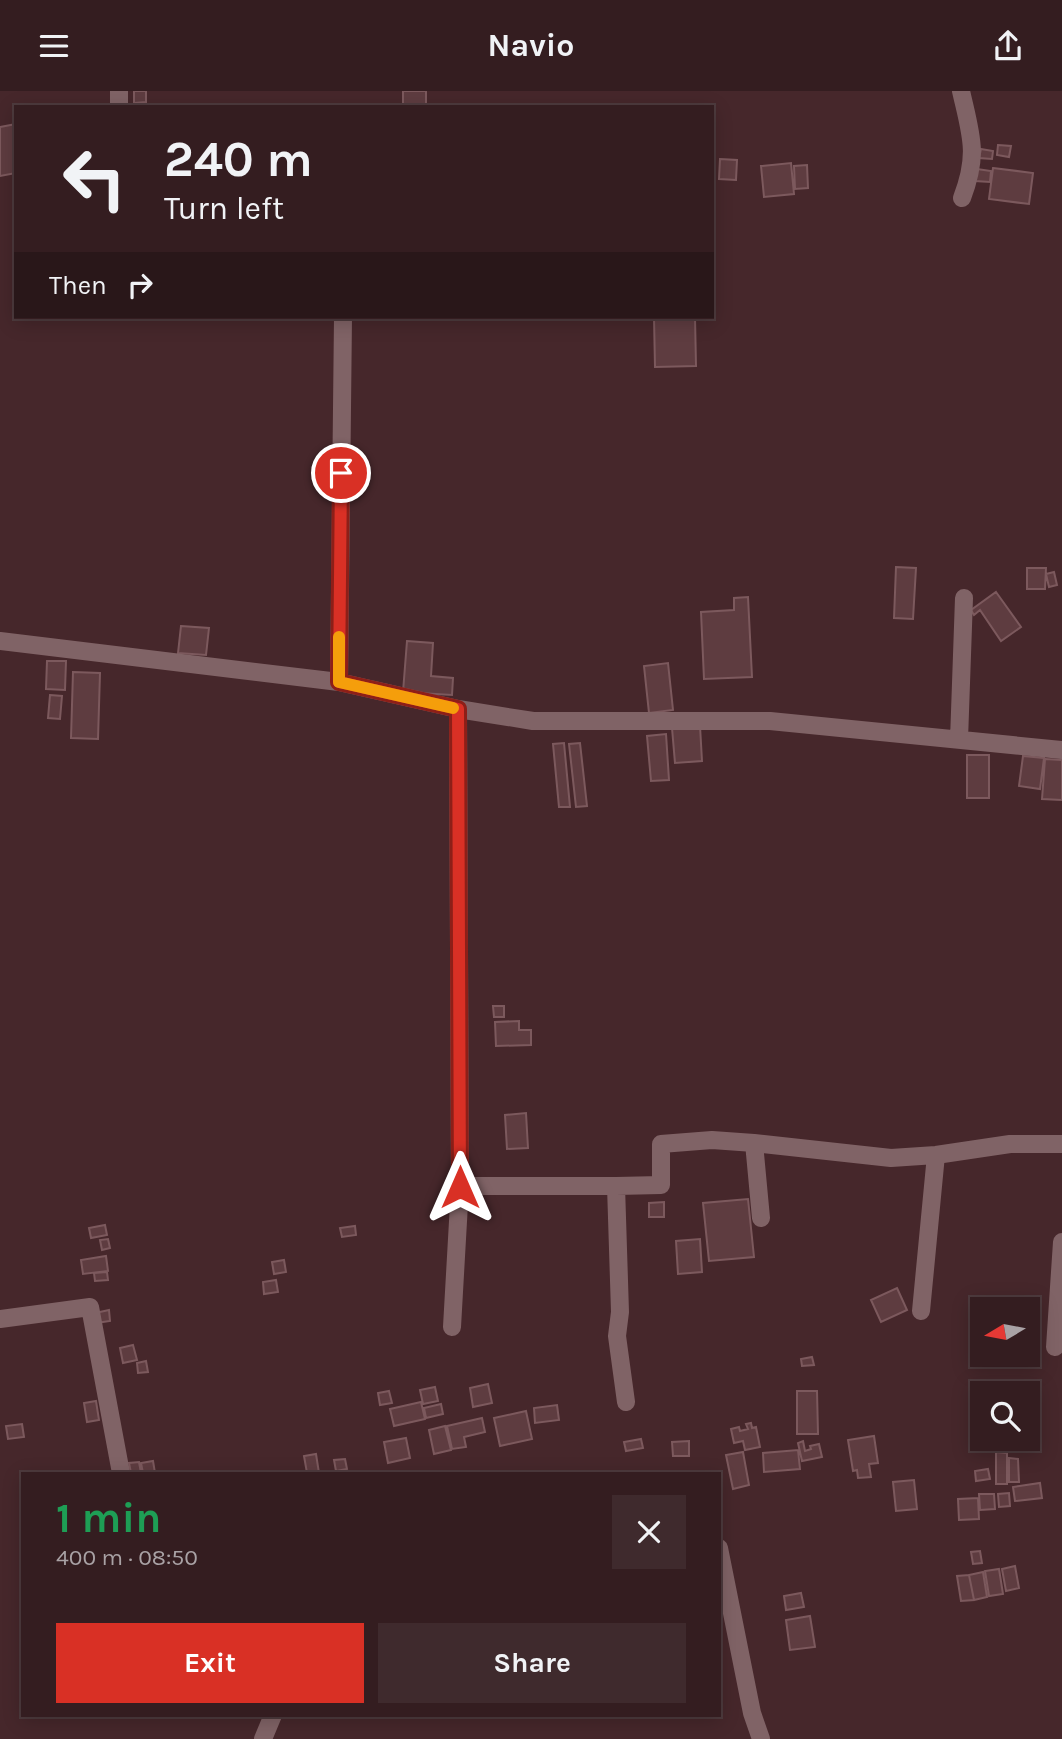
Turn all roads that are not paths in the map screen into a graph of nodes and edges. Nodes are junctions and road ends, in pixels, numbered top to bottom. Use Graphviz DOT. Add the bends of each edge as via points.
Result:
graph roads {
  1 [pos="961,91"];
  2 [pos="962,198"];
  3 [pos="343,319"];
  4 [pos="964,599"];
  5 [pos="0,641"];
  6 [pos="339,682"];
  7 [pos="458,709"];
  8 [pos="960,740"];
  9 [pos="1062,750"];
  10 [pos="754,1143"];
  11 [pos="1062,1144"];
  12 [pos="936,1155"];
  13 [pos="616,1186"];
  14 [pos="460,1187"];
  15 [pos="761,1218"];
  16 [pos="1062,1243"];
  17 [pos="921,1311"];
  18 [pos="0,1319"];
  19 [pos="452,1327"];
  20 [pos="1055,1347"];
  21 [pos="626,1402"];
  22 [pos="121,1472"];
  23 [pos="721,1558"];
  24 [pos="272,1717"];
  25 [pos="263,1739"];
  26 [pos="761,1739"];
  1 -- 2 [label="street" via="974,149"];
  3 -- 6 [label="street"];
  4 -- 8 [label="street"];
  5 -- 6 [label="street"];
  6 -- 7 [label="street"];
  7 -- 8 [label="street" via="533,721 770,721"];
  7 -- 14 [label="street"];
  8 -- 9 [label="street"];
  10 -- 12 [label="street" via="891,1159"];
  10 -- 13 [label="street" via="661,1144 661,1185"];
  10 -- 15 [label="street"];
  11 -- 12 [label="street" via="1010,1143"];
  12 -- 17 [label="street"];
  13 -- 14 [label="street"];
  13 -- 21 [label="street" via="617,1336"];
  14 -- 19 [label="street"];
  16 -- 20 [label="street"];
  18 -- 22 [label="street" via="90,1307"];
  23 -- 26 [label="street"];
  24 -- 25 [label="street"];
}
